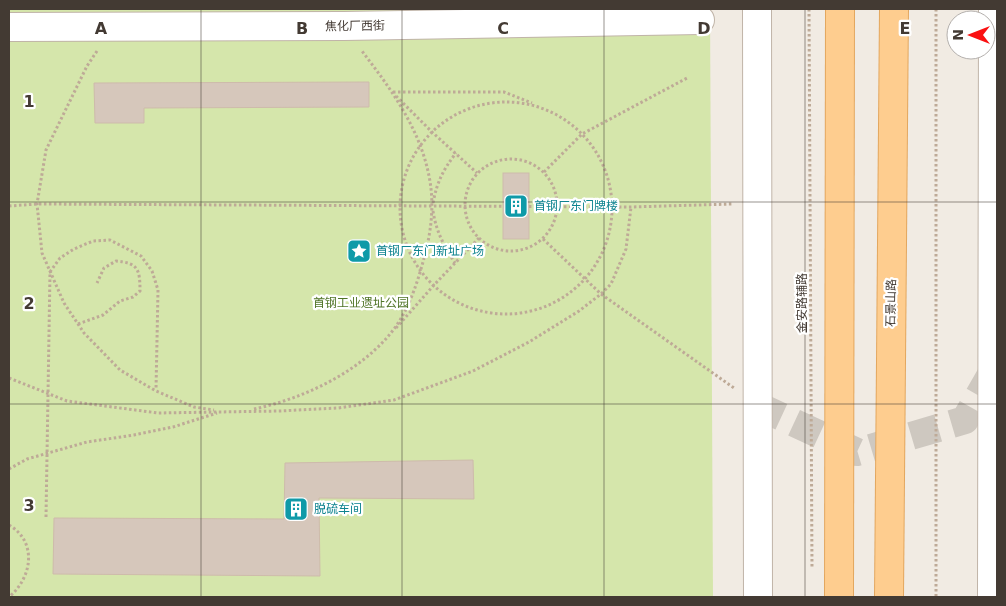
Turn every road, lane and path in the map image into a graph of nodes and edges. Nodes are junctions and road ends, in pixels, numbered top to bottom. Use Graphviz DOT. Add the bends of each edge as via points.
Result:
graph roads {
  1 [pos="757,9"];
  2 [pos="809,9"];
  3 [pos="840,9"];
  4 [pos="894,9"];
  5 [pos="936,9"];
  6 [pos="993,9"];
  7 [pos="700,20"];
  8 [pos="344,26"];
  9 [pos="9,27"];
  10 [pos="112,27"];
  11 [pos="689,77"];
  12 [pos="392,92"];
  13 [pos="536,105"];
  14 [pos="432,132"];
  15 [pos="582,134"];
  16 [pos="420,145"];
  17 [pos="456,153"];
  18 [pos="544,172"];
  19 [pos="477,173"];
  20 [pos="758,202"];
  21 [pos="37,204"];
  22 [pos="9,206"];
  23 [pos="399,206"];
  24 [pos="432,206"];
  25 [pos="464,206"];
  26 [pos="558,207"];
  27 [pos="612,207"];
  28 [pos="630,207"];
  29 [pos="479,238"];
  30 [pos="543,239"];
  31 [pos="455,263"];
  32 [pos="420,270"];
  33 [pos="50,272"];
  34 [pos="586,280"];
  35 [pos="97,283"];
  36 [pos="434,285"];
  37 [pos="602,294"];
  38 [pos="78,324"];
  39 [pos="391,334"];
  40 [pos="9,378"];
  41 [pos="156,391"];
  42 [pos="49,394"];
  43 [pos="756,405"];
  44 [pos="246,411"];
  45 [pos="222,412"];
  46 [pos="48,453"];
  47 [pos="9,469"];
  48 [pos="46,516"];
  49 [pos="9,525"];
  50 [pos="812,577"];
  51 [pos="9,597"];
  52 [pos="758,597"];
  53 [pos="839,597"];
  54 [pos="889,597"];
  55 [pos="936,597"];
  56 [pos="992,597"];
  1 -- 20 [label="street"];
  2 -- 50 [label="path, 金安路辅路, bridge"];
  3 -- 53 [label="main road, bridge"];
  4 -- 54 [label="main road, 石景山路, bridge"];
  5 -- 55 [label="path, bridge"];
  6 -- 56 [label="street"];
  7 -- 8 [label="street, 焦化厂西街"];
  8 -- 10 [label="street, 焦化厂西街"];
  8 -- 12 [label="path"];
  9 -- 10 [label="street, 焦化厂西街"];
  10 -- 21 [label="path" via="87,66 46,150"];
  11 -- 15 [label="path"];
  12 -- 13 [label="path" via="504,92"];
  12 -- 14 [label="path"];
  12 -- 16 [label="path"];
  13 -- 14 [label="path" via="503,100 470,107 440,123"];
  13 -- 15 [label="path" via="567,119"];
  14 -- 16 [label="path"];
  14 -- 17 [label="path"];
  15 -- 18 [label="path"];
  15 -- 27 [label="path" via="591,143 607,172"];
  16 -- 23 [label="path" via="403,179"];
  16 -- 24 [label="path" via="430,177"];
  17 -- 19 [label="path"];
  17 -- 24 [label="path" via="437,183"];
  18 -- 19 [label="path" via="522,160 506,159 490,163"];
  18 -- 26 [label="path" via="556,192"];
  19 -- 25 [label="path" via="468,187"];
  20 -- 28 [label="path"];
  20 -- 43 [label="street"];
  21 -- 22 [label="path"];
  21 -- 23 [label="path"];
  21 -- 33 [label="path" via="42,253"];
  23 -- 24 [label="path"];
  23 -- 32 [label="path" via="406,246"];
  24 -- 25 [label="path"];
  24 -- 31 [label="path" via="443,245"];
  24 -- 32 [label="path" via="428,242"];
  25 -- 26 [label="path"];
  25 -- 29 [label="path" via="466,218"];
  26 -- 27 [label="path"];
  26 -- 30 [label="path" via="555,221"];
  27 -- 28 [label="path"];
  27 -- 34 [label="path" via="606,245"];
  28 -- 37 [label="path" via="626,249 611,284"];
  29 -- 30 [label="path" via="496,250 510,252 524,250"];
  29 -- 31 [label="path"];
  30 -- 34 [label="path"];
  31 -- 36 [label="path"];
  32 -- 36 [label="path"];
  32 -- 39 [label="path" via="408,306"];
  33 -- 38 [label="path"];
  33 -- 41 [label="path" via="60,258 93,241 110,240 141,256 152,271 158,290"];
  33 -- 42 [label="path"];
  34 -- 36 [label="path" via="560,301 524,313 488,313 453,301"];
  34 -- 37 [label="path"];
  35 -- 38 [label="path" via="104,268 116,261 131,262 140,277 140,291 132,298 120,300 103,315"];
  36 -- 39 [label="path"];
  37 -- 43 [label="path"];
  37 -- 44 [label="path" via="529,342 473,371 394,400 338,408"];
  38 -- 41 [label="path" via="120,370"];
  39 -- 44 [label="path" via="361,363 308,392 276,405"];
  40 -- 42 [label="path"];
  41 -- 45 [label="path" via="194,407"];
  42 -- 45 [label="path" via="67,401 158,413"];
  42 -- 46 [label="path"];
  43 -- 52 [label="street"];
  44 -- 45 [label="path"];
  45 -- 46 [label="path" via="173,427 87,442"];
  46 -- 47 [label="path"];
  46 -- 48 [label="path"];
  49 -- 51 [label="path" via="22,538 28,550 29,564 18,590"];
}
